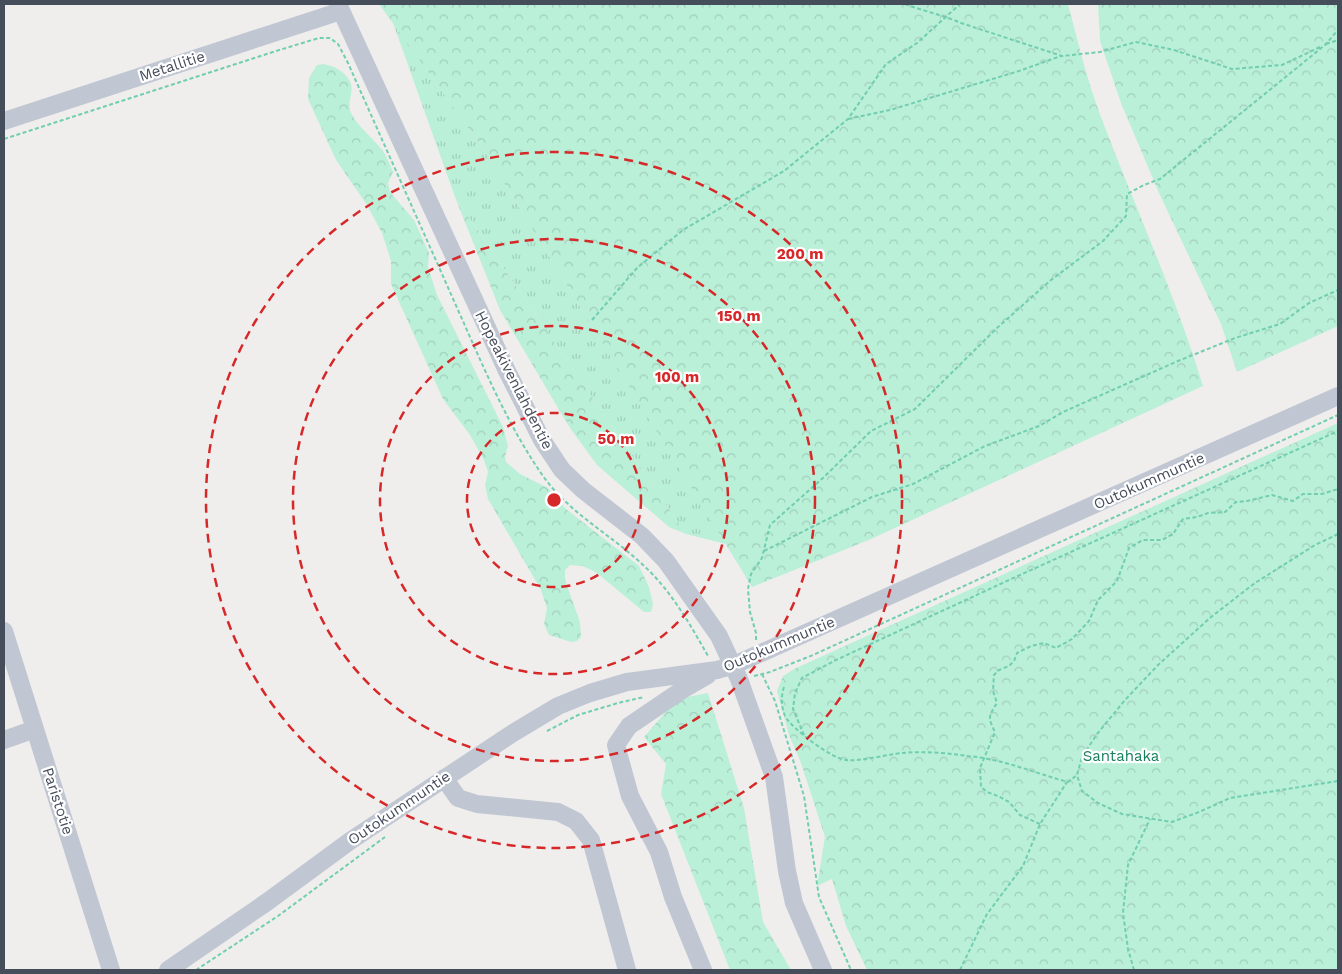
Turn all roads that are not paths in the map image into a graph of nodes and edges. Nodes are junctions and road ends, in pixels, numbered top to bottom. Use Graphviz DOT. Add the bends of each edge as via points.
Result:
graph roads {
  1 [pos="340,7"];
  2 [pos="4,121"];
  3 [pos="1338,396"];
  4 [pos="4,631"];
  5 [pos="730,671"];
  6 [pos="35,729"];
  7 [pos="4,740"];
  8 [pos="444,778"];
  9 [pos="111,970"];
  10 [pos="168,970"];
  11 [pos="627,970"];
  12 [pos="703,970"];
  13 [pos="823,970"];
  1 -- 2 [label="street, Metallitie"];
  1 -- 5 [label="street, Hopeakivenlahdentie" via="499,354 542,440 562,470 642,536 666,561 719,636"];
  3 -- 5 [label="street, Outokummuntie" via="757,655"];
  4 -- 6 [label="street, Paristotie"];
  5 -- 8 [label="street, Outokummuntie" via="627,682 590,693 558,706"];
  5 -- 12 [label="street" via="682,690 629,726 616,746 630,796 659,852 673,897"];
  5 -- 13 [label="street, Hopeakivenlahdentie" via="774,777 794,903"];
  6 -- 7 [label="street"];
  6 -- 9 [label="street, Paristotie"];
  8 -- 10 [label="street, Outokummuntie"];
  8 -- 11 [label="street" via="458,798 477,804 558,812 576,821 591,840"];
}
